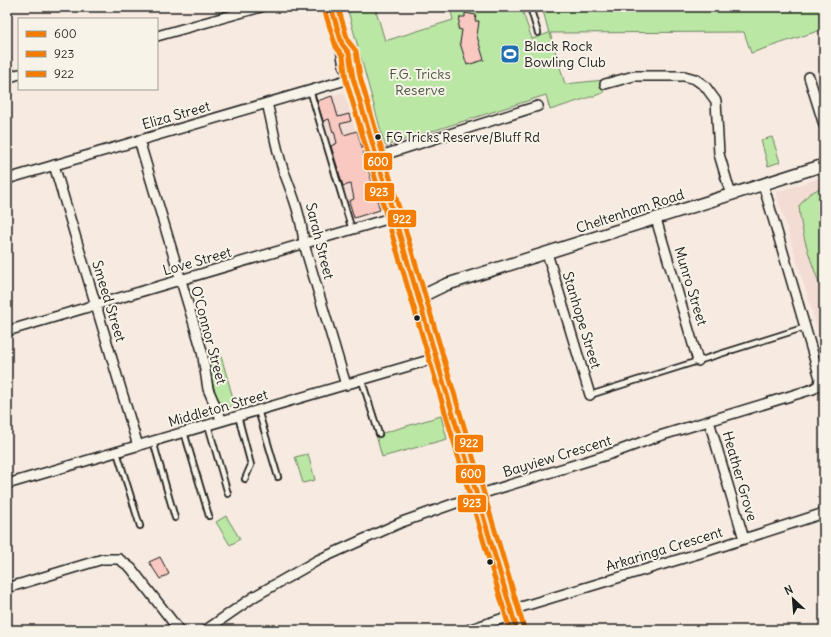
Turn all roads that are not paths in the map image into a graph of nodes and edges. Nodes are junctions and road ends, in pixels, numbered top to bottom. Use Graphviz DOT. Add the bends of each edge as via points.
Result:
graph roads {
  1 [pos="261,7"];
  2 [pos="331,7"];
  3 [pos="530,7"];
  4 [pos="538,33"];
  5 [pos="158,36"];
  6 [pos="18,74"];
  7 [pos="809,77"];
  8 [pos="7,78"];
  9 [pos="353,78"];
  10 [pos="605,84"];
  11 [pos="310,90"];
  12 [pos="267,103"];
  13 [pos="538,106"];
  14 [pos="824,125"];
  15 [pos="139,140"];
  16 [pos="377,157"];
  17 [pos="54,165"];
  18 [pos="824,165"];
  19 [pos="7,179"];
  20 [pos="763,184"];
  21 [pos="731,195"];
  22 [pos="394,218"];
  23 [pos="656,219"];
  24 [pos="352,230"];
  25 [pos="304,244"];
  26 [pos="547,253"];
  27 [pos="179,280"];
  28 [pos="417,294"];
  29 [pos="96,305"];
  30 [pos="806,326"];
  31 [pos="7,331"];
  32 [pos="436,358"];
  33 [pos="698,361"];
  34 [pos="362,381"];
  35 [pos="346,385"];
  36 [pos="590,395"];
  37 [pos="258,410"];
  38 [pos="238,416"];
  39 [pos="222,421"];
  40 [pos="709,421"];
  41 [pos="208,425"];
  42 [pos="184,432"];
  43 [pos="379,434"];
  44 [pos="153,441"];
  45 [pos="138,446"];
  46 [pos="117,452"];
  47 [pos="278,477"];
  48 [pos="245,479"];
  49 [pos="7,484"];
  50 [pos="228,494"];
  51 [pos="477,496"];
  52 [pos="824,513"];
  53 [pos="209,516"];
  54 [pos="175,518"];
  55 [pos="140,526"];
  56 [pos="744,539"];
  57 [pos="7,588"];
  58 [pos="512,612"];
  59 [pos="179,630"];
  60 [pos="206,630"];
  61 [pos="468,630"];
  62 [pos="517,630"];
  1 -- 5 [label="street"];
  2 -- 9 [label="main road" via="342,44 349,53"];
  3 -- 4 [label="lane"];
  6 -- 8 [label="street"];
  7 -- 14 [label="street"];
  9 -- 11 [label="street, Eliza Street"];
  9 -- 16 [label="main road"];
  10 -- 21 [label="street" via="634,76 677,76 694,79 705,86 716,101 720,158"];
  11 -- 12 [label="street, Eliza Street"];
  11 -- 24 [label="lane"];
  12 -- 15 [label="street, Eliza Street"];
  12 -- 25 [label="street, Sarah Street" via="284,172 297,209"];
  13 -- 16 [label="street"];
  15 -- 17 [label="street, Eliza Street"];
  15 -- 27 [label="street, O'Connor Street"];
  16 -- 22 [label="main road"];
  17 -- 19 [label="street, Eliza Street"];
  17 -- 29 [label="street, Smeed Street"];
  18 -- 20 [label="street, Cheltenham Road"];
  20 -- 21 [label="street, Cheltenham Road"];
  20 -- 30 [label="street"];
  21 -- 23 [label="street, Cheltenham Road"];
  22 -- 24 [label="street, Love Street"];
  22 -- 28 [label="main road"];
  23 -- 26 [label="street, Cheltenham Road"];
  23 -- 33 [label="street, Munro Street"];
  24 -- 25 [label="street, Love Street"];
  25 -- 27 [label="street, Love Street"];
  25 -- 35 [label="street, Sarah Street"];
  26 -- 28 [label="street, Cheltenham Road"];
  26 -- 36 [label="street, Stanhope Street"];
  27 -- 29 [label="street, Love Street"];
  27 -- 39 [label="street, O'Connor Street" via="202,351 208,389"];
  28 -- 32 [label="main road"];
  29 -- 31 [label="street, Love Street"];
  29 -- 45 [label="street, Smeed Street"];
  30 -- 33 [label="lane"];
  30 -- 40 [label="street, Bayview Crescent" via="820,378 819,385"];
  32 -- 34 [label="street, Middleton Street"];
  32 -- 51 [label="main road"];
  33 -- 36 [label="lane"];
  34 -- 35 [label="street, Middleton Street"];
  34 -- 43 [label="lane"];
  35 -- 37 [label="street, Middleton Street"];
  37 -- 38 [label="street, Middleton Street"];
  37 -- 47 [label="lane"];
  38 -- 39 [label="street, Middleton Street"];
  38 -- 48 [label="lane" via="251,465"];
  39 -- 41 [label="street, Middleton Street"];
  40 -- 51 [label="street, Bayview Crescent"];
  40 -- 56 [label="street, Heather Grove"];
  41 -- 42 [label="street, Middleton Street"];
  41 -- 50 [label="lane"];
  42 -- 44 [label="street, Middleton Street"];
  42 -- 53 [label="lane"];
  44 -- 45 [label="street, Middleton Street"];
  44 -- 54 [label="lane"];
  45 -- 46 [label="street, Middleton Street"];
  46 -- 49 [label="street, Middleton Street"];
  46 -- 55 [label="lane"];
  51 -- 58 [label="main road"];
  51 -- 60 [label="street, Bayview Crescent" via="396,524 318,560 255,596"];
  52 -- 56 [label="street, Arkaringa Crescent"];
  56 -- 58 [label="street, Arkaringa Crescent"];
  57 -- 59 [label="street" via="103,558 119,559 131,568"];
  58 -- 61 [label="street, Arkaringa Crescent"];
  58 -- 62 [label="main road"];
}
